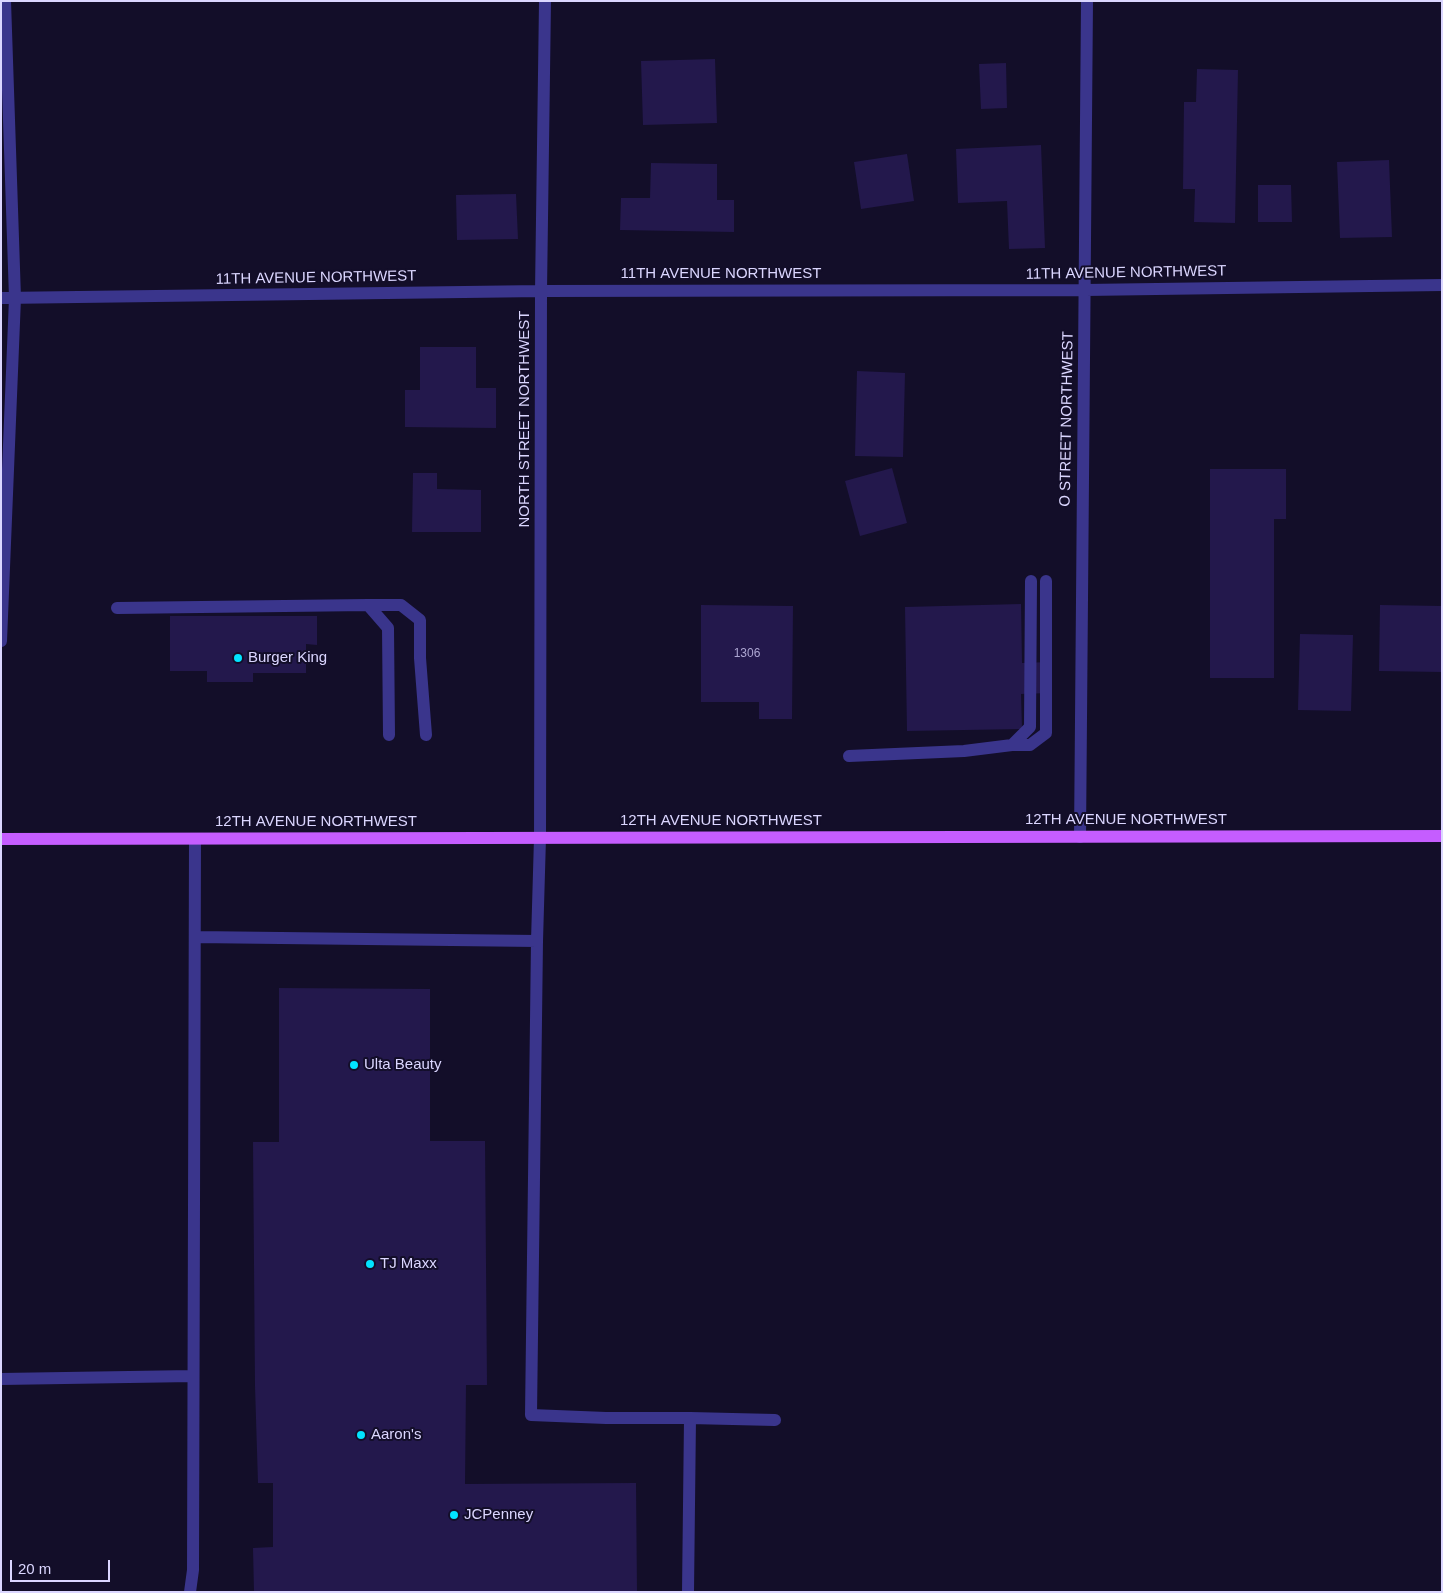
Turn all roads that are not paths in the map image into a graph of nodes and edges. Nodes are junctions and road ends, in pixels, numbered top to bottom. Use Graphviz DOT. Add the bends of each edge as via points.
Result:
graph roads {
  1 [pos="5,1"];
  2 [pos="545,1"];
  3 [pos="1087,1"];
  4 [pos="6,187"];
  5 [pos="1442,286"];
  6 [pos="1085,290"];
  7 [pos="541,291"];
  8 [pos="1,298"];
  9 [pos="15,298"];
  10 [pos="1031,580"];
  11 [pos="1046,580"];
  12 [pos="368,605"];
  13 [pos="117,608"];
  14 [pos="1,634"];
  15 [pos="1,641"];
  16 [pos="389,735"];
  17 [pos="426,735"];
  18 [pos="1012,745"];
  19 [pos="849,756"];
  20 [pos="1080,836"];
  21 [pos="1442,836"];
  22 [pos="540,838"];
  23 [pos="1,839"];
  24 [pos="194,839"];
  25 [pos="194,937"];
  26 [pos="537,941"];
  27 [pos="193,1376"];
  28 [pos="1,1379"];
  29 [pos="690,1418"];
  30 [pos="775,1420"];
  31 [pos="190,1592"];
  32 [pos="688,1592"];
  1 -- 4 [label="street"];
  2 -- 7 [label="street, NORTH STREET NORTHWEST"];
  3 -- 6 [label="street, O STREET NORTHWEST"];
  4 -- 9 [label="street"];
  5 -- 6 [label="street, 11TH AVENUE NORTHWEST"];
  6 -- 7 [label="street, 11TH AVENUE NORTHWEST"];
  6 -- 20 [label="street, O STREET NORTHWEST"];
  7 -- 9 [label="street, 11TH AVENUE NORTHWEST"];
  7 -- 22 [label="street, NORTH STREET NORTHWEST"];
  8 -- 9 [label="street, 11TH AVENUE NORTHWEST"];
  9 -- 14 [label="street"];
  10 -- 18 [label="street" via="1030,726"];
  11 -- 18 [label="street" via="1046,733 1030,745"];
  12 -- 13 [label="street"];
  12 -- 16 [label="street" via="388,628"];
  12 -- 17 [label="street" via="401,605 420,620"];
  14 -- 15 [label="street"];
  18 -- 19 [label="street" via="964,751"];
  20 -- 21 [label="main road, 12TH AVENUE NORTHWEST"];
  20 -- 22 [label="main road, 12TH AVENUE NORTHWEST"];
  22 -- 24 [label="main road, 12TH AVENUE NORTHWEST"];
  22 -- 26 [label="street, NORTH STREET NORTHWEST"];
  23 -- 24 [label="main road, 12TH AVENUE NORTHWEST"];
  24 -- 25 [label="street"];
  25 -- 26 [label="street"];
  25 -- 27 [label="street"];
  26 -- 29 [label="street, NORTH STREET NORTHWEST" via="531,1415"];
  27 -- 28 [label="street"];
  27 -- 31 [label="street" via="193,1570"];
  29 -- 30 [label="street"];
  29 -- 32 [label="street"];
}
